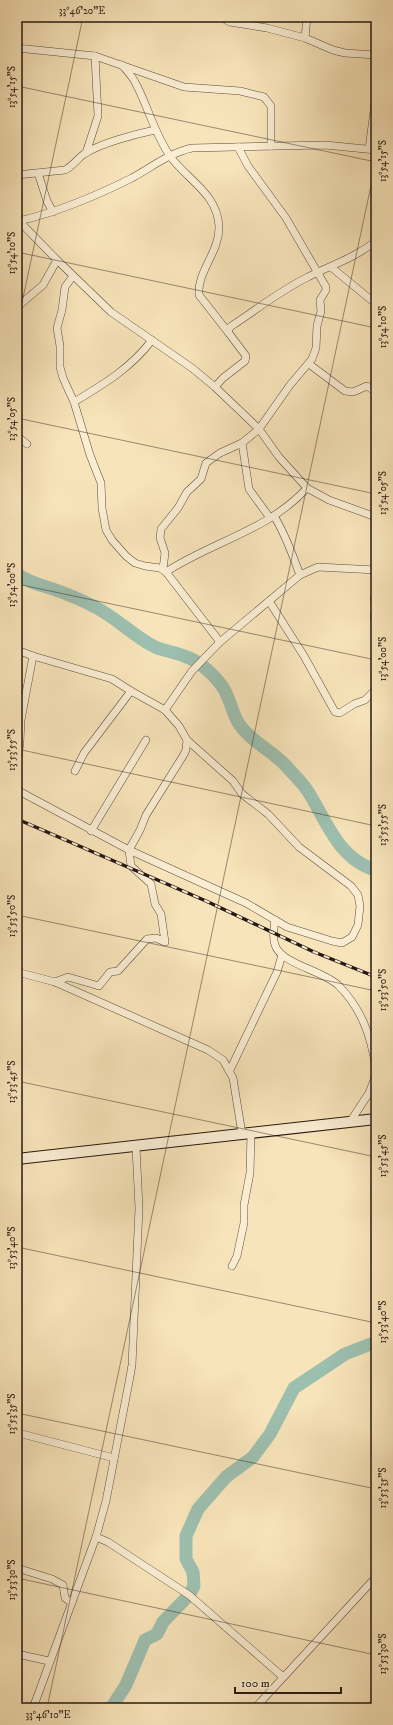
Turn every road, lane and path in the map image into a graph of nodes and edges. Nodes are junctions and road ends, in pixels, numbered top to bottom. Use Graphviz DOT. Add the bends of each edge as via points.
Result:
graph roads {
  1 [pos="220,17"];
  2 [pos="307,17"];
  3 [pos="305,38"];
  4 [pos="17,48"];
  5 [pos="376,55"];
  6 [pos="95,56"];
  7 [pos="122,65"];
  8 [pos="376,95"];
  9 [pos="155,130"];
  10 [pos="271,146"];
  11 [pos="238,147"];
  12 [pos="372,149"];
  13 [pos="86,153"];
  14 [pos="169,155"];
  15 [pos="38,173"];
  16 [pos="17,175"];
  17 [pos="53,212"];
  18 [pos="18,220"];
  19 [pos="376,241"];
  20 [pos="57,260"];
  21 [pos="331,267"];
  22 [pos="316,272"];
  23 [pos="73,276"];
  24 [pos="376,304"];
  25 [pos="17,307"];
  26 [pos="228,332"];
  27 [pos="152,340"];
  28 [pos="309,364"];
  29 [pos="215,387"];
  30 [pos="376,392"];
  31 [pos="74,402"];
  32 [pos="259,430"];
  33 [pos="17,436"];
  34 [pos="242,443"];
  35 [pos="27,444"];
  36 [pos="307,488"];
  37 [pos="272,517"];
  38 [pos="376,517"];
  39 [pos="164,570"];
  40 [pos="376,570"];
  41 [pos="300,575"];
  42 [pos="376,592"];
  43 [pos="269,601"];
  44 [pos="376,605"];
  45 [pos="376,610"];
  46 [pos="376,627"];
  47 [pos="220,642"];
  48 [pos="17,650"];
  49 [pos="33,656"];
  50 [pos="376,689"];
  51 [pos="131,691"];
  52 [pos="165,710"];
  53 [pos="146,740"];
  54 [pos="187,740"];
  55 [pos="17,770"];
  56 [pos="75,771"];
  57 [pos="17,790"];
  58 [pos="91,831"];
  59 [pos="129,850"];
  60 [pos="275,920"];
  61 [pos="282,955"];
  62 [pos="17,972"];
  63 [pos="55,982"];
  64 [pos="376,1069"];
  65 [pos="230,1070"];
  66 [pos="376,1075"];
  67 [pos="376,1119"];
  68 [pos="350,1122"];
  69 [pos="246,1134"];
  70 [pos="136,1147"];
  71 [pos="17,1159"];
  72 [pos="232,1266"];
  73 [pos="17,1435"];
  74 [pos="114,1458"];
  75 [pos="96,1537"];
  76 [pos="17,1568"];
  77 [pos="376,1577"];
  78 [pos="72,1603"];
  79 [pos="17,1654"];
  80 [pos="49,1661"];
  81 [pos="283,1677"];
  82 [pos="376,1701"];
  83 [pos="33,1708"];
  84 [pos="255,1708"];
  85 [pos="369,1708"];
  1 -- 3 [label="street" via="230,22"];
  2 -- 3 [label="street"];
  3 -- 5 [label="street" via="345,53"];
  4 -- 6 [label="street"];
  6 -- 7 [label="street"];
  6 -- 13 [label="street" via="98,116"];
  7 -- 9 [label="street" via="135,81"];
  7 -- 10 [label="street" via="184,87 240,91 264,97 271,106"];
  8 -- 12 [label="street"];
  9 -- 13 [label="street" via="133,135"];
  9 -- 14 [label="street"];
  10 -- 11 [label="street"];
  10 -- 12 [label="street" via="325,145"];
  11 -- 14 [label="street" via="192,148"];
  11 -- 22 [label="street" via="248,166 286,218"];
  13 -- 15 [label="street" via="65,170"];
  14 -- 17 [label="street" via="119,184"];
  14 -- 26 [label="street" via="186,176 203,189 217,211 218,240 199,284 199,295"];
  15 -- 16 [label="street"];
  15 -- 17 [label="street"];
  17 -- 18 [label="street"];
  18 -- 20 [label="street"];
  19 -- 21 [label="street"];
  20 -- 23 [label="street"];
  20 -- 25 [label="street" via="43,285"];
  21 -- 22 [label="street"];
  21 -- 24 [label="street"];
  22 -- 26 [label="street" via="230,327"];
  22 -- 28 [label="street" via="326,288 320,300 316,348"];
  23 -- 27 [label="street" via="120,320"];
  23 -- 31 [label="street" via="65,287 57,328 60,337 60,367"];
  26 -- 29 [label="street" via="246,359"];
  27 -- 29 [label="street"];
  27 -- 31 [label="street" via="141,355 114,378"];
  28 -- 30 [label="street" via="345,391 354,392 367,386"];
  28 -- 32 [label="street" via="290,385"];
  29 -- 32 [label="street"];
  31 -- 39 [label="street" via="101,483 106,530 126,556 135,563"];
  32 -- 34 [label="street"];
  32 -- 36 [label="street"];
  33 -- 35 [label="street"];
  34 -- 37 [label="street" via="249,489"];
  34 -- 39 [label="street" via="206,463 201,479 187,492 163,526 160,534 165,553"];
  36 -- 37 [label="street" via="297,499"];
  36 -- 38 [label="street" via="330,500"];
  37 -- 39 [label="street" via="235,538"];
  37 -- 41 [label="street" via="283,530"];
  39 -- 47 [label="street"];
  40 -- 41 [label="street" via="318,567"];
  41 -- 43 [label="street"];
  42 -- 44 [label="street"];
  43 -- 47 [label="street"];
  43 -- 50 [label="street" via="335,712 340,713 365,700"];
  45 -- 46 [label="street"];
  47 -- 52 [label="street" via="200,662"];
  48 -- 49 [label="street"];
  49 -- 51 [label="street" via="112,678"];
  49 -- 55 [label="street" via="21,720"];
  51 -- 52 [label="street"];
  51 -- 56 [label="street" via="84,753"];
  52 -- 54 [label="street"];
  53 -- 58 [label="street"];
  54 -- 59 [label="street" via="183,756 146,815"];
  54 -- 60 [label="street" via="233,780 242,794 268,814 299,847 345,881 358,895 359,920 355,933 347,941 332,941 287,927"];
  57 -- 58 [label="street"];
  58 -- 59 [label="street"];
  59 -- 60 [label="street" via="239,899"];
  59 -- 63 [label="street" via="131,866 151,884 155,904 161,914 165,942 156,938 147,940 118,971 110,972 99,986 68,977"];
  60 -- 61 [label="street" via="274,944"];
  61 -- 64 [label="street" via="328,978 344,992 367,1027"];
  61 -- 65 [label="street" via="277,972"];
  62 -- 63 [label="street"];
  63 -- 65 [label="street" via="208,1050 223,1060"];
  65 -- 69 [label="street"];
  66 -- 68 [label="street" via="369,1093"];
  67 -- 68 [label="main road"];
  68 -- 69 [label="main road"];
  69 -- 70 [label="main road"];
  69 -- 72 [label="street" via="252,1151 244,1223"];
  70 -- 71 [label="main road"];
  70 -- 74 [label="street" via="139,1208 132,1365"];
  73 -- 74 [label="street" via="22,1434"];
  74 -- 75 [label="street"];
  75 -- 78 [label="street"];
  75 -- 81 [label="street" via="108,1542 189,1595"];
  76 -- 78 [label="street" via="63,1585 64,1598"];
  77 -- 81 [label="street"];
  78 -- 80 [label="street"];
  79 -- 80 [label="street"];
  80 -- 83 [label="street"];
  81 -- 84 [label="street"];
  82 -- 85 [label="street"];
}
